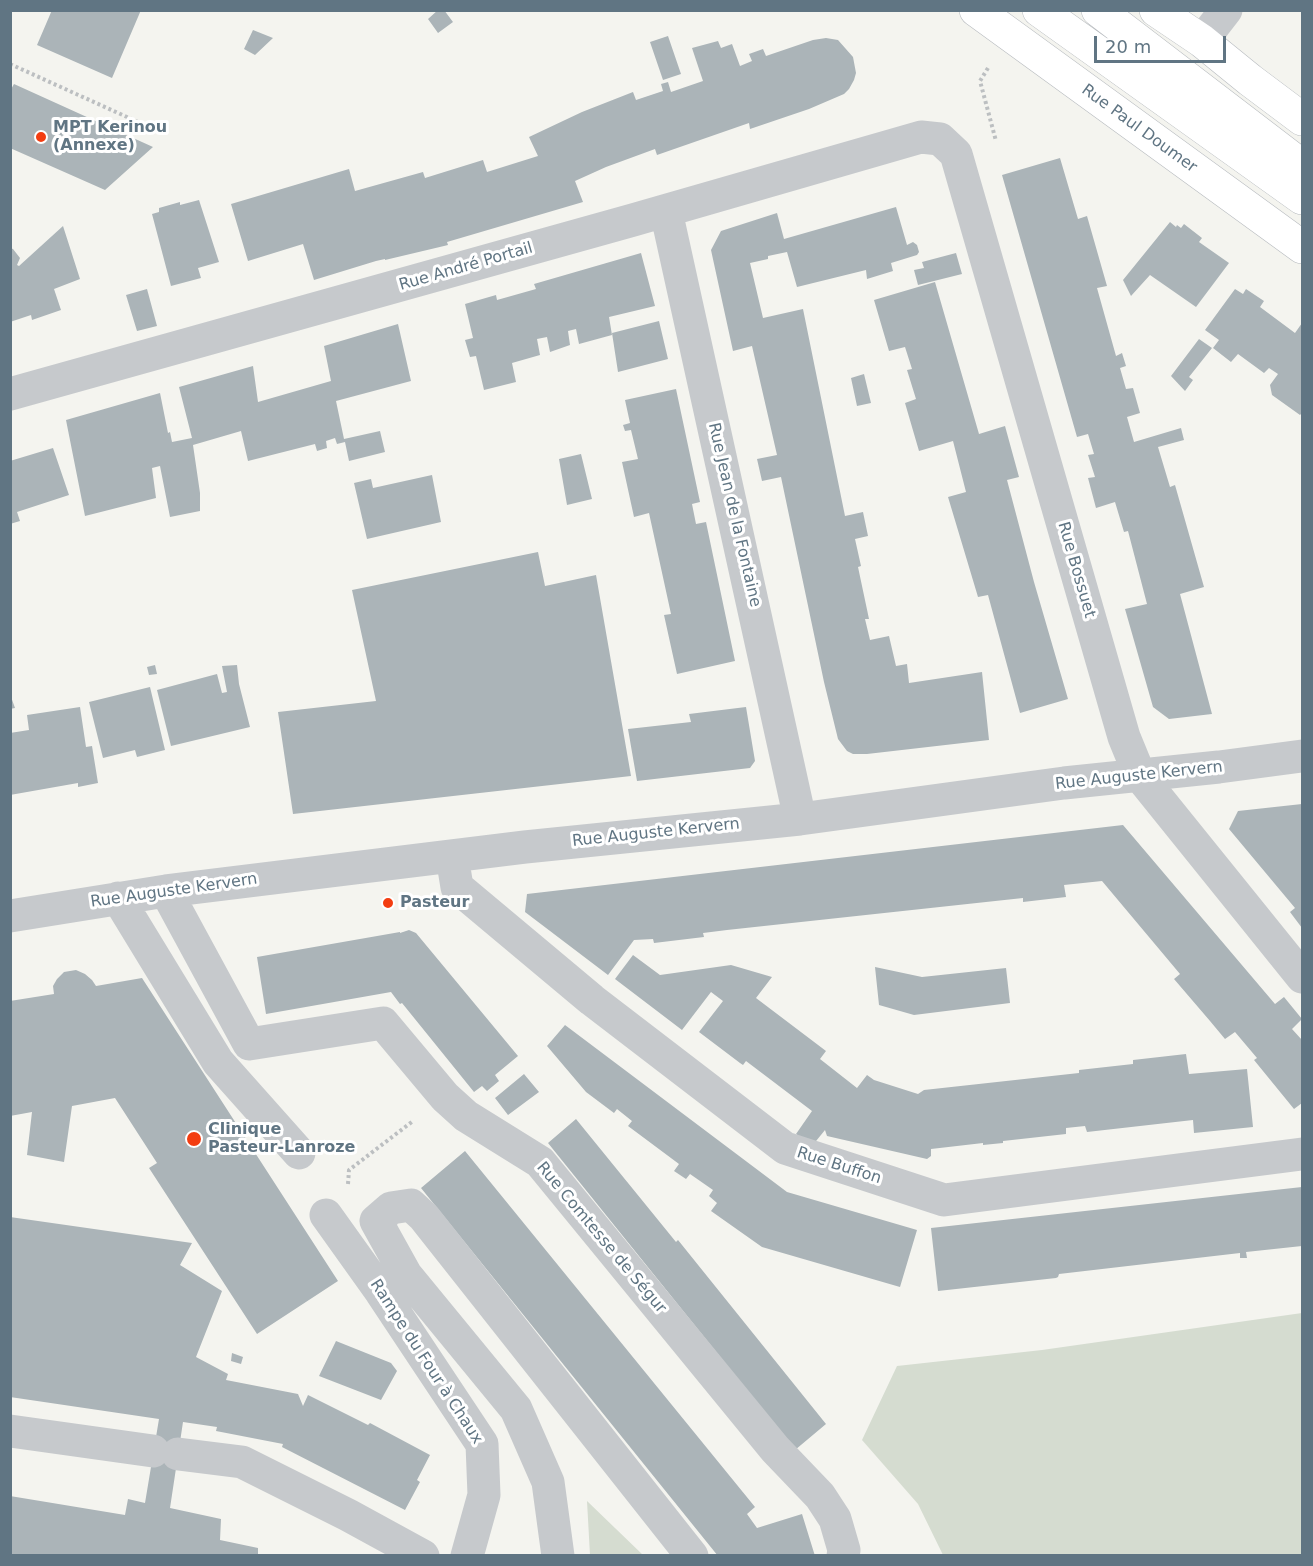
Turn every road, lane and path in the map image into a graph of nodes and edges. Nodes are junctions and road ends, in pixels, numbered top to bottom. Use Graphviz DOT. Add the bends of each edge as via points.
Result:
graph roads {
  1 [pos="976,10"];
  2 [pos="1039,10"];
  3 [pos="1098,10"];
  4 [pos="1156,10"];
  5 [pos="1226,10"];
  6 [pos="1202,41"];
  7 [pos="10,64"];
  8 [pos="980,81"];
  9 [pos="1302,119"];
  10 [pos="150,127"];
  11 [pos="921,137"];
  12 [pos="997,143"];
  13 [pos="1302,166"];
  14 [pos="1302,198"];
  15 [pos="666,211"];
  16 [pos="1302,247"];
  17 [pos="10,394"];
  18 [pos="1302,756"];
  19 [pos="1140,776"];
  20 [pos="801,819"];
  21 [pos="452,856"];
  22 [pos="166,891"];
  23 [pos="118,898"];
  24 [pos="10,916"];
  25 [pos="1302,977"];
  26 [pos="445,1098"];
  27 [pos="299,1153"];
  28 [pos="1302,1154"];
  29 [pos="326,1215"];
  30 [pos="376,1221"];
  31 [pos="10,1431"];
  32 [pos="423,1556"];
  33 [pos="466,1556"];
  34 [pos="558,1556"];
  35 [pos="692,1556"];
  36 [pos="843,1556"];
  1 -- 16 [label="main road, Rue Paul Doumer"];
  2 -- 14 [label="main road"];
  3 -- 13 [label="main road"];
  4 -- 6 [label="main road"];
  5 -- 6 [label="street"];
  6 -- 9 [label="main road"];
  7 -- 10 [label="path"];
  8 -- 12 [label="path"];
  11 -- 15 [label="street, Rue André Portail"];
  11 -- 19 [label="street, Rue Bossuet" via="940,139 956,154 1124,736"];
  15 -- 17 [label="street, Rue André Portail"];
  15 -- 20 [label="street, Rue Jean de la Fontaine"];
  18 -- 19 [label="street, Rue Auguste Kervern"];
  19 -- 20 [label="street, Rue Auguste Kervern"];
  19 -- 25 [label="street, Rue Bossuet"];
  20 -- 21 [label="street, Rue Auguste Kervern"];
  21 -- 22 [label="street, Rue Auguste Kervern"];
  21 -- 28 [label="street, Rue Buffon" via="457,887 592,1000 785,1148 944,1200"];
  22 -- 23 [label="street, Rue Auguste Kervern"];
  22 -- 26 [label="street, Rue Comtesse de Ségur" via="249,1044 383,1023"];
  23 -- 24 [label="street, Rue Auguste Kervern"];
  23 -- 27 [label="street" via="218,1062"];
  26 -- 30 [label="path" via="349,1170 348,1184"];
  26 -- 36 [label="street, Rue Comtesse de Ségur" via="466,1116 540,1162 775,1449 820,1496 835,1519"];
  29 -- 33 [label="street, Rampe du Four à Chaux" via="482,1444 484,1495"];
  30 -- 34 [label="street" via="406,1275 516,1409 548,1482"];
  30 -- 35 [label="street" via="391,1209 411,1205 424,1217"];
  31 -- 32 [label="street" via="242,1462"];
}
